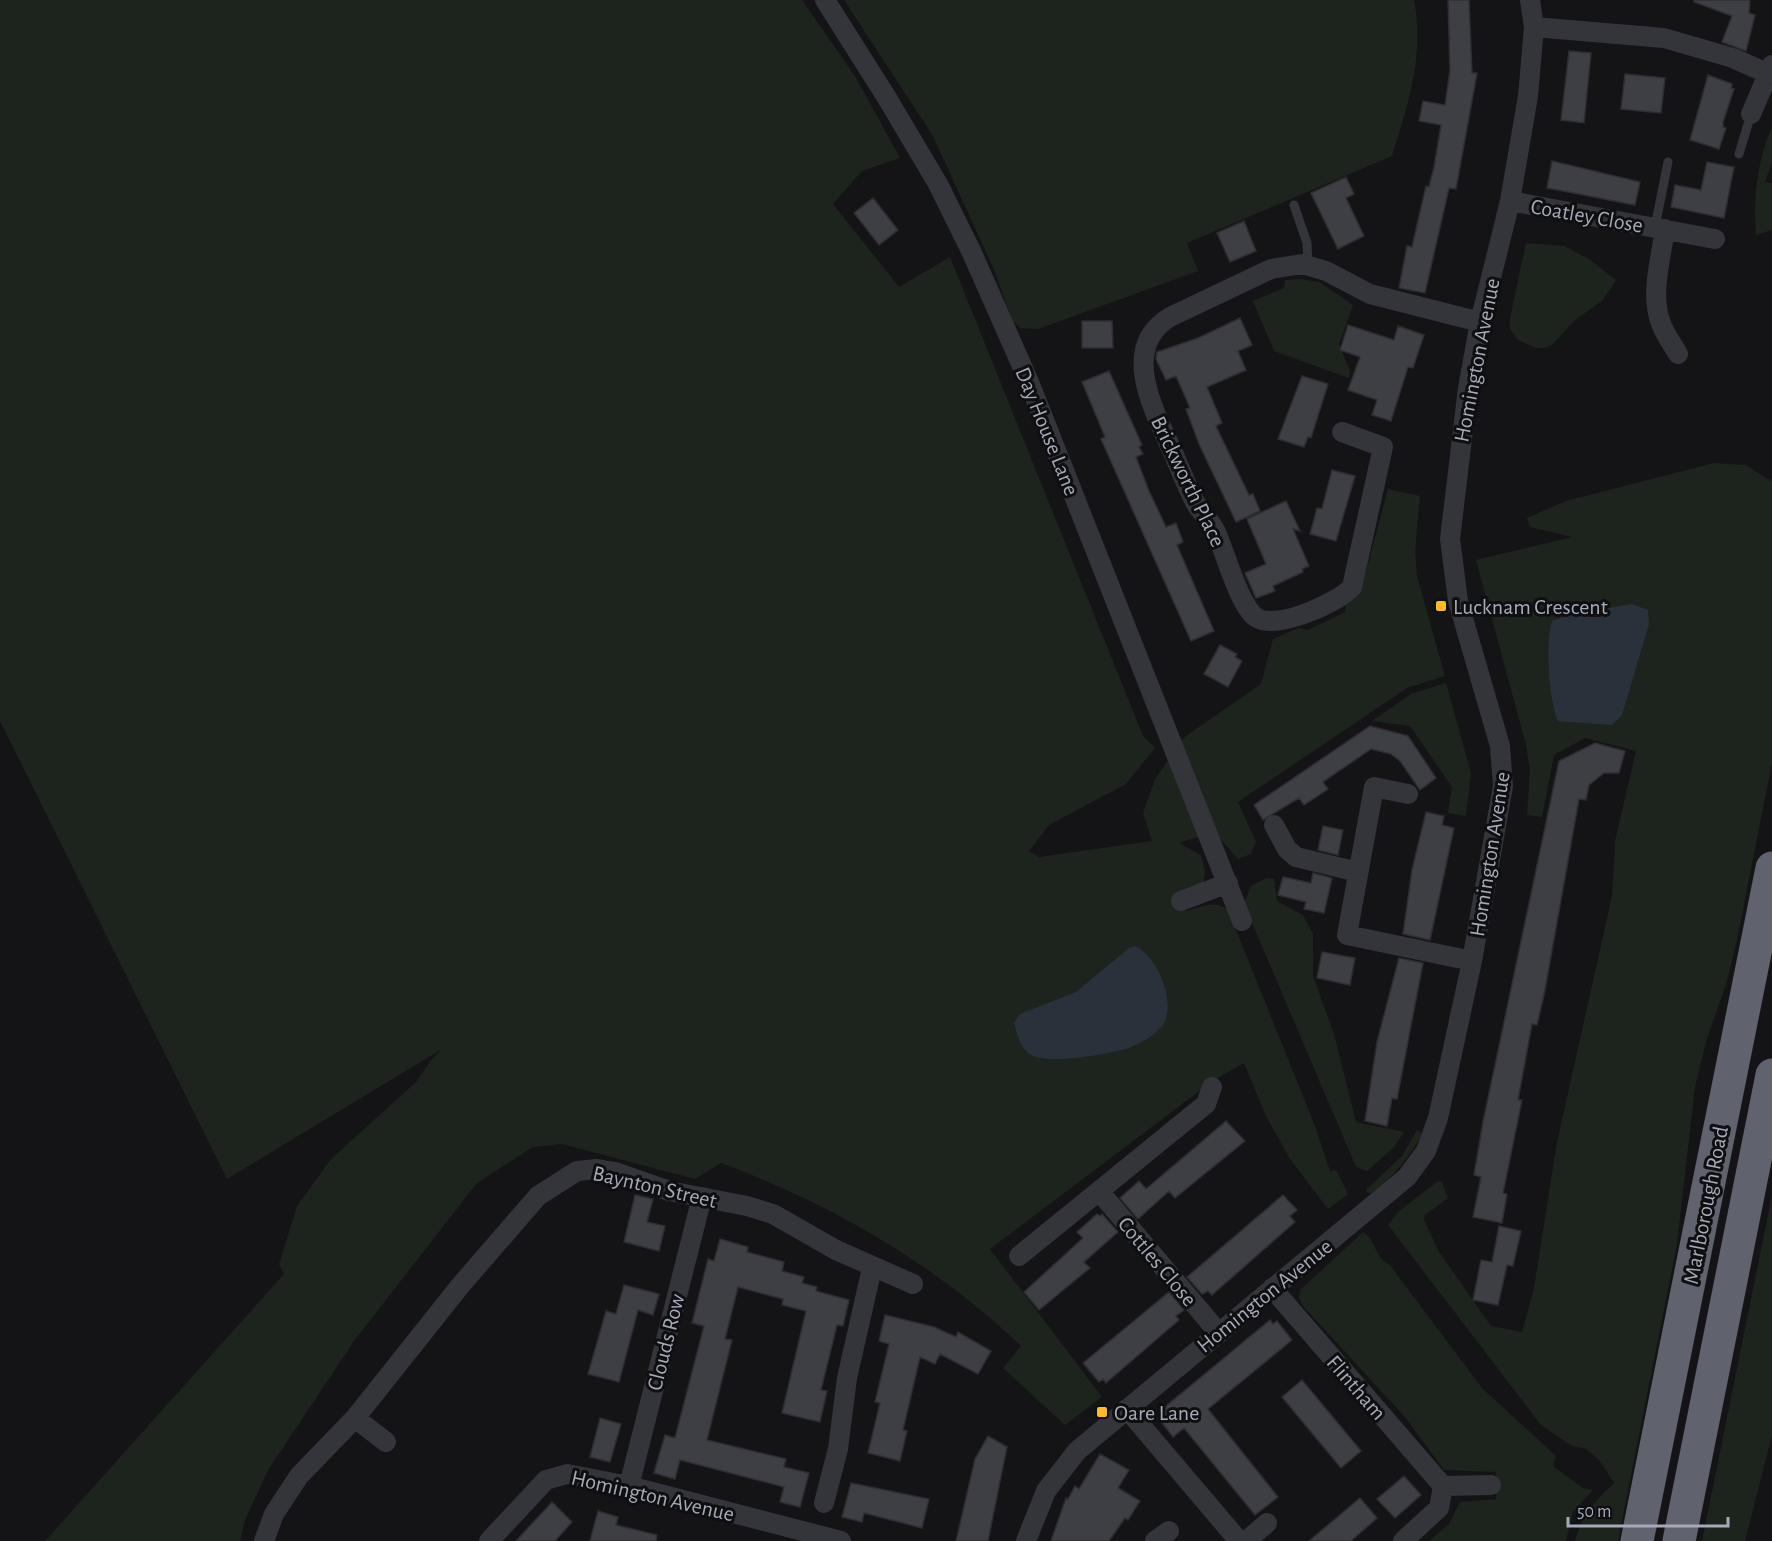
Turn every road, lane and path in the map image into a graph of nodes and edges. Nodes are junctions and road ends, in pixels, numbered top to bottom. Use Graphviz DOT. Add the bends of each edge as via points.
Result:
graph roads {
  1 [pos="825,0"];
  2 [pos="1530,0"];
  3 [pos="1534,27"];
  4 [pos="1770,69"];
  5 [pos="1751,114"];
  6 [pos="1739,154"];
  7 [pos="1668,162"];
  8 [pos="1510,201"];
  9 [pos="1294,205"];
  10 [pos="1660,228"];
  11 [pos="1715,239"];
  12 [pos="1308,265"];
  13 [pos="1480,322"];
  14 [pos="1678,354"];
  15 [pos="1342,432"];
  16 [pos="1408,794"];
  17 [pos="1274,825"];
  18 [pos="1772,868"];
  19 [pos="1358,872"];
  20 [pos="1228,883"];
  21 [pos="1181,901"];
  22 [pos="1242,921"];
  23 [pos="1472,961"];
  24 [pos="1772,1075"];
  25 [pos="1212,1087"];
  26 [pos="1099,1191"];
  27 [pos="702,1197"];
  28 [pos="1019,1256"];
  29 [pos="872,1268"];
  30 [pos="914,1284"];
  31 [pos="1272,1288"];
  32 [pos="1218,1332"];
  33 [pos="1127,1409"];
  34 [pos="355,1418"];
  35 [pos="386,1442"];
  36 [pos="1491,1485"];
  37 [pos="629,1486"];
  38 [pos="1443,1486"];
  39 [pos="824,1503"];
  40 [pos="1267,1523"];
  41 [pos="264,1541"];
  42 [pos="489,1541"];
  43 [pos="841,1541"];
  44 [pos="1026,1541"];
  45 [pos="1239,1541"];
  46 [pos="1246,1541"];
  47 [pos="1403,1541"];
  48 [pos="1636,1541"];
  49 [pos="1679,1541"];
  1 -- 20 [label="street, Day House Lane" via="915,146 977,263 1042,415"];
  2 -- 3 [label="street, Homington Avenue"];
  3 -- 4 [label="street" via="1664,38"];
  3 -- 8 [label="street, Homington Avenue" via="1528,96"];
  4 -- 5 [label="street"];
  5 -- 6 [label="lane"];
  7 -- 10 [label="lane"];
  8 -- 10 [label="street, Coatley Close"];
  8 -- 13 [label="street, Homington Avenue"];
  9 -- 12 [label="lane" via="1307,243"];
  10 -- 11 [label="street, Coatley Close"];
  10 -- 14 [label="street, Coatley Close" via="1656,296 1662,326"];
  12 -- 13 [label="street, Brickworth Place" via="1370,294"];
  12 -- 15 [label="street, Brickworth Place" via="1271,269 1170,317 1155,329 1144,352 1144,383 1161,426 1195,501 1216,533 1247,608 1259,620 1284,620 1324,605 1353,587 1383,447"];
  13 -- 23 [label="street, Homington Avenue" via="1462,421 1450,551 1458,601 1503,765 1500,811"];
  16 -- 19 [label="street" via="1374,788"];
  17 -- 19 [label="street" via="1296,857"];
  18 -- 48 [label="highway, Marlborough Road"];
  19 -- 23 [label="street" via="1347,935"];
  20 -- 21 [label="street"];
  20 -- 22 [label="street, Day House Lane"];
  23 -- 31 [label="street, Homington Avenue" via="1438,1118 1421,1160 1407,1177"];
  24 -- 49 [label="highway, Marlborough Road"];
  25 -- 26 [label="street" via="1206,1104"];
  26 -- 28 [label="street"];
  26 -- 32 [label="street, Cottles Close"];
  27 -- 29 [label="street, Baynton Street" via="773,1214"];
  27 -- 34 [label="street, Baynton Street" via="669,1191 597,1168 577,1171 555,1183 538,1196 460,1286"];
  27 -- 37 [label="street, Clouds Row"];
  29 -- 30 [label="street, Baynton Street"];
  29 -- 39 [label="street"];
  31 -- 32 [label="street, Homington Avenue"];
  31 -- 38 [label="street, Flintham"];
  32 -- 33 [label="street, Homington Avenue"];
  33 -- 44 [label="street, Homington Avenue" via="1066,1462 1046,1491"];
  33 -- 45 [label="street"];
  34 -- 35 [label="street"];
  34 -- 41 [label="street, Baynton Street" via="299,1476 274,1514"];
  36 -- 38 [label="street"];
  37 -- 42 [label="street, Homington Avenue" via="582,1475 556,1476 536,1489"];
  37 -- 43 [label="street, Homington Avenue"];
  38 -- 47 [label="street" via="1439,1509"];
  40 -- 46 [label="street"];
}
